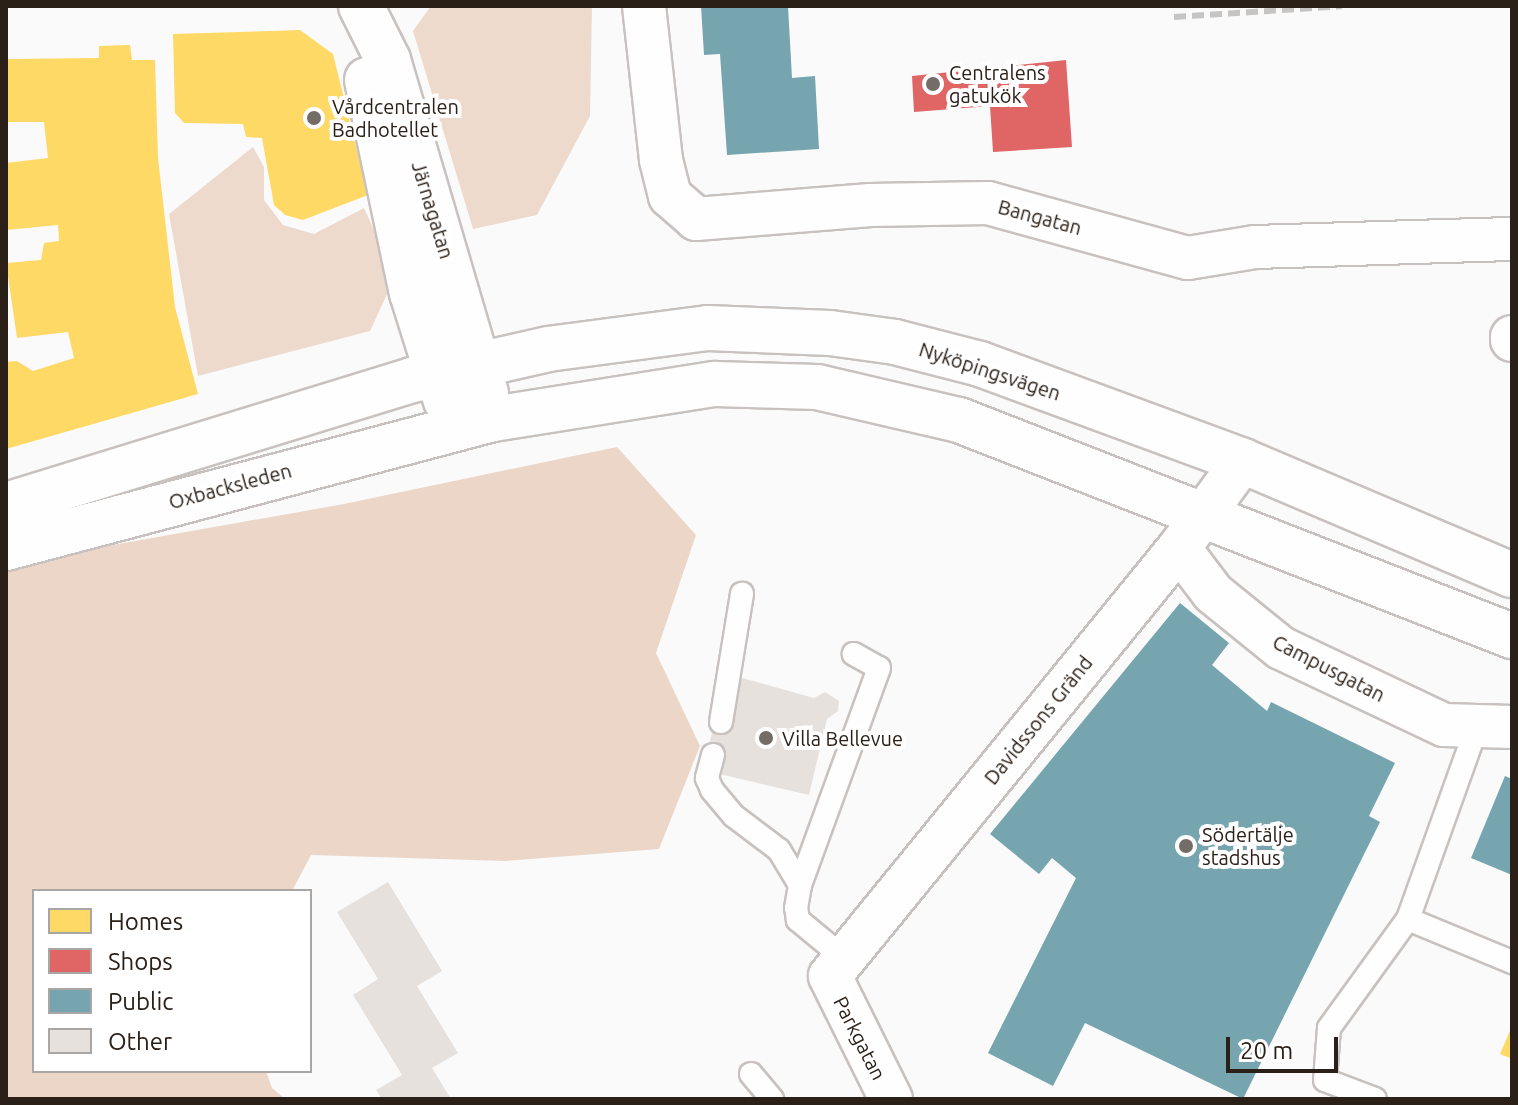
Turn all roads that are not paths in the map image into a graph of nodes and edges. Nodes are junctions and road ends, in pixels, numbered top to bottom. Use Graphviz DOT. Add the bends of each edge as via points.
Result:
graph roads {
  1 [pos="355,6"];
  2 [pos="361,6"];
  3 [pos="644,6"];
  4 [pos="1512,239"];
  5 [pos="459,370"];
  6 [pos="474,423"];
  7 [pos="1243,461"];
  8 [pos="6,505"];
  9 [pos="1206,513"];
  10 [pos="6,548"];
  11 [pos="1179,548"];
  12 [pos="1512,575"];
  13 [pos="742,594"];
  14 [pos="1512,636"];
  15 [pos="854,654"];
  16 [pos="721,722"];
  17 [pos="1501,722"];
  18 [pos="713,755"];
  19 [pos="800,885"];
  20 [pos="1408,919"];
  21 [pos="1512,962"];
  22 [pos="837,967"];
  23 [pos="751,1074"];
  24 [pos="889,1098"];
  25 [pos="772,1099"];
  26 [pos="1375,1099"];
  1 -- 5 [label="main road, Järnagatan" via="412,293"];
  2 -- 5 [label="main road, Järnagatan" via="388,60"];
  3 -- 4 [label="street, Bangatan" via="661,160 670,196 696,219 870,205 988,203 1188,258 1255,247"];
  5 -- 6 [label="main road, Järnagatan"];
  5 -- 7 [label="main road, Nyköpingsvägen" via="548,349 708,328 830,333 895,342 980,364"];
  5 -- 8 [label="main road"];
  6 -- 9 [label="main road" via="715,384 817,387 959,420"];
  6 -- 10 [label="main road, Oxbacksleden"];
  7 -- 9 [label="street, Davidssons Gränd"];
  7 -- 12 [label="main road, Nyköpingsvägen"];
  9 -- 11 [label="street, Davidssons Gränd"];
  9 -- 14 [label="main road"];
  11 -- 17 [label="street, Campusgatan" via="1213,593 1281,648 1444,725"];
  11 -- 22 [label="street, Davidssons Gränd"];
  13 -- 16 [label="lane"];
  15 -- 19 [label="lane" via="879,668"];
  17 -- 20 [label="lane"];
  18 -- 19 [label="lane" via="707,778 712,790 734,816 779,850"];
  19 -- 22 [label="lane" via="798,920"];
  20 -- 21 [label="lane"];
  20 -- 26 [label="lane" via="1329,1028 1325,1080"];
  22 -- 24 [label="street, Parkgatan"];
  23 -- 25 [label="lane"];
}
